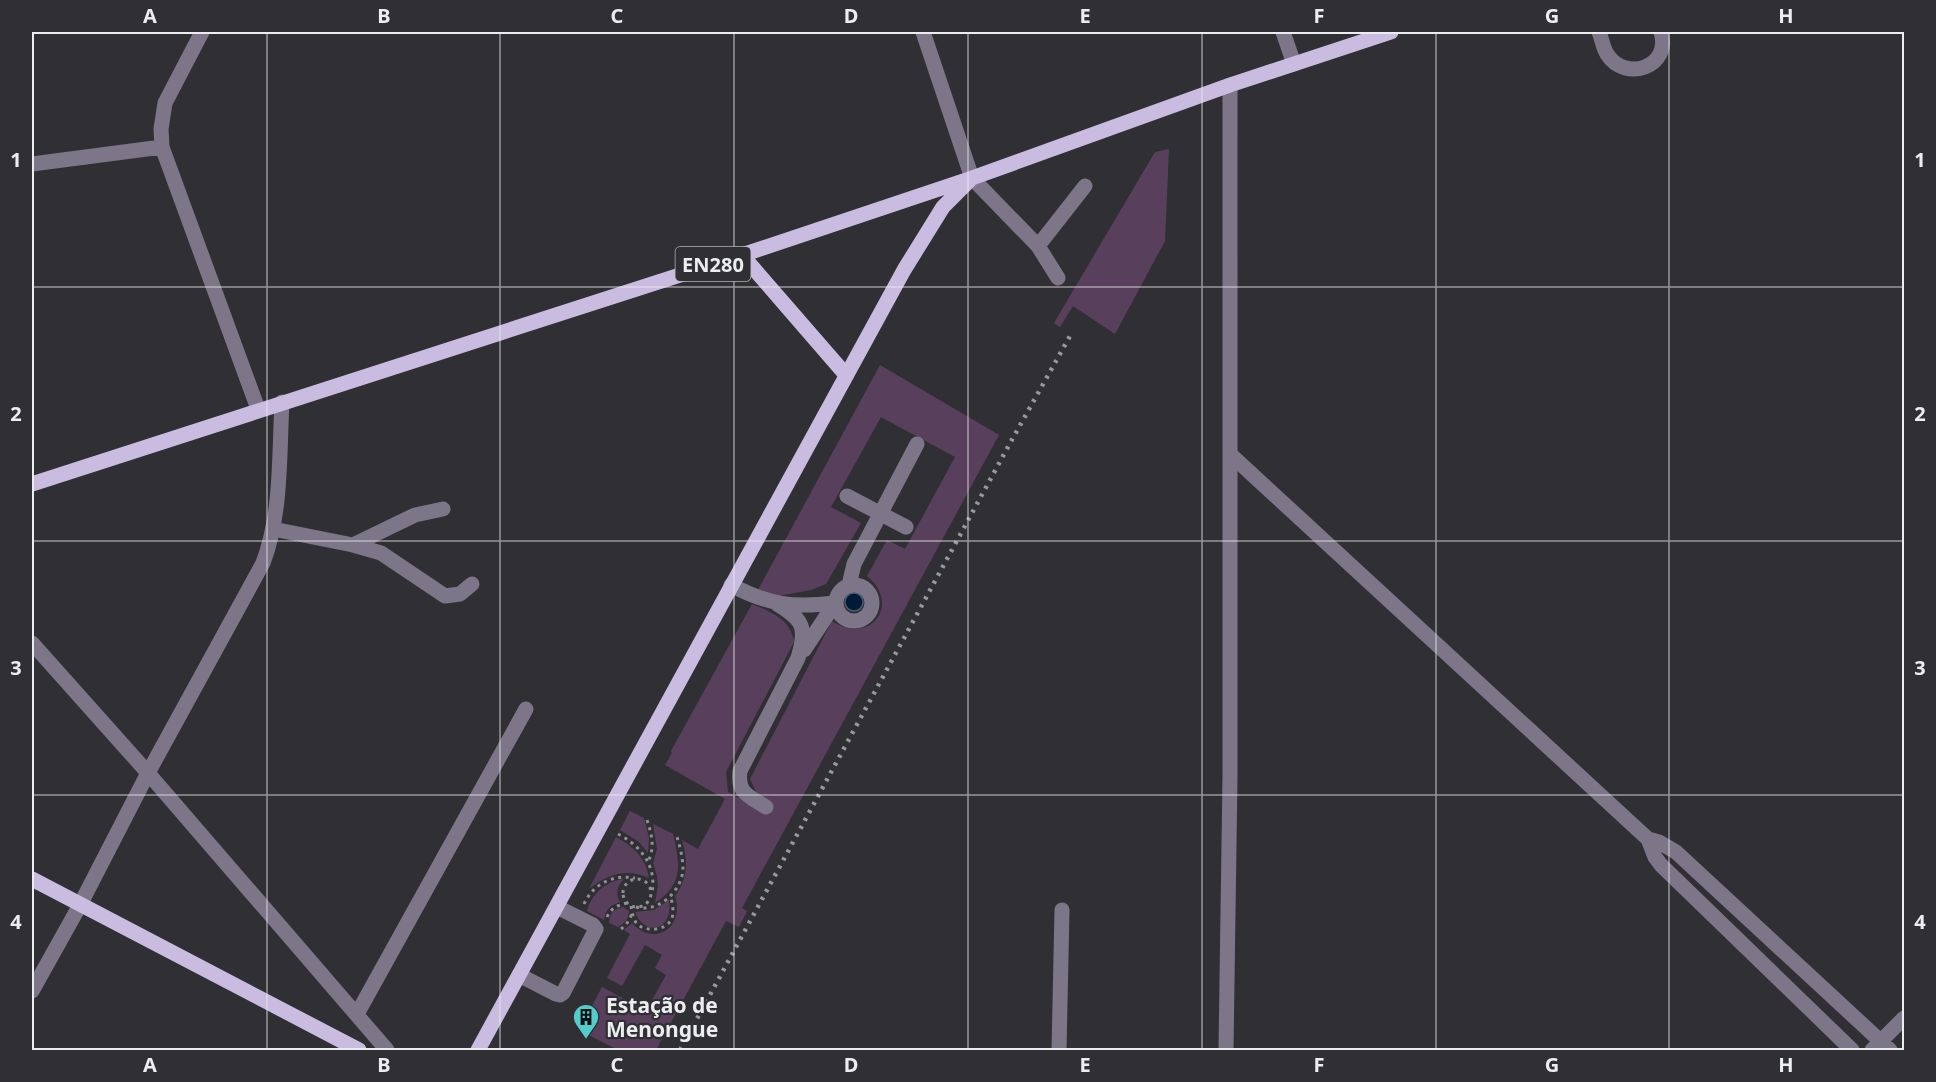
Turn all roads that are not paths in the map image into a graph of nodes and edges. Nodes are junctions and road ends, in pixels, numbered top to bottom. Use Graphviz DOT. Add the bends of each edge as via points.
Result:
graph roads {
  1 [pos="202,32"];
  2 [pos="923,32"];
  3 [pos="1283,32"];
  4 [pos="1391,32"];
  5 [pos="1599,32"];
  6 [pos="1661,32"];
  7 [pos="1294,64"];
  8 [pos="1230,85"];
  9 [pos="162,147"];
  10 [pos="34,167"];
  11 [pos="972,178"];
  12 [pos="1085,186"];
  13 [pos="1038,246"];
  14 [pos="742,255"];
  15 [pos="1058,278"];
  16 [pos="846,375"];
  17 [pos="282,402"];
  18 [pos="258,409"];
  19 [pos="917,444"];
  20 [pos="1230,454"];
  21 [pos="32,484"];
  22 [pos="847,496"];
  23 [pos="443,509"];
  24 [pos="879,513"];
  25 [pos="906,527"];
  26 [pos="273,529"];
  27 [pos="353,545"];
  28 [pos="472,584"];
  29 [pos="731,585"];
  30 [pos="849,585"];
  31 [pos="835,603"];
  32 [pos="777,604"];
  33 [pos="32,643"];
  34 [pos="798,658"];
  35 [pos="526,709"];
  36 [pos="148,773"];
  37 [pos="766,807"];
  38 [pos="1648,839"];
  39 [pos="32,879"];
  40 [pos="80,905"];
  41 [pos="557,907"];
  42 [pos="1062,910"];
  43 [pos="519,975"];
  44 [pos="32,991"];
  45 [pos="357,1014"];
  46 [pos="1905,1018"];
  47 [pos="1881,1048"];
  48 [pos="359,1050"];
  49 [pos="387,1050"];
  50 [pos="478,1050"];
  51 [pos="1059,1050"];
  52 [pos="1226,1050"];
  53 [pos="1852,1050"];
  1 -- 9 [label="street" via="165,103"];
  2 -- 11 [label="street"];
  3 -- 7 [label="street"];
  4 -- 7 [label="main road, EN280"];
  5 -- 6 [label="street" via="1608,55 1632,70 1653,64 1661,53"];
  7 -- 8 [label="main road, EN280"];
  8 -- 11 [label="main road, EN280"];
  8 -- 20 [label="street"];
  9 -- 10 [label="street"];
  9 -- 18 [label="street"];
  11 -- 13 [label="street"];
  11 -- 14 [label="main road, EN280"];
  11 -- 16 [label="main road" via="943,207"];
  12 -- 13 [label="street"];
  13 -- 15 [label="street"];
  14 -- 16 [label="main road"];
  14 -- 17 [label="main road, EN280"];
  16 -- 29 [label="main road"];
  17 -- 18 [label="main road, EN280"];
  17 -- 26 [label="street"];
  18 -- 21 [label="main road, EN280"];
  19 -- 24 [label="street"];
  20 -- 38 [label="street"];
  20 -- 52 [label="street"];
  22 -- 24 [label="street"];
  23 -- 27 [label="street" via="415,515"];
  24 -- 25 [label="street"];
  24 -- 30 [label="street" via="854,564"];
  26 -- 27 [label="street"];
  26 -- 36 [label="street" via="263,563"];
  27 -- 28 [label="street" via="388,556 445,596 460,594"];
  29 -- 32 [label="street"];
  29 -- 41 [label="main road"];
  30 -- 31 [label="street" via="839,592"];
  30 -- 31 [label="street" via="861,586 870,594 873,606 866,617 849,621 839,614"];
  31 -- 32 [label="street"];
  31 -- 34 [label="street"];
  32 -- 34 [label="street" via="802,624 804,639"];
  33 -- 36 [label="street"];
  34 -- 37 [label="street" via="740,771 743,793"];
  35 -- 45 [label="street"];
  36 -- 40 [label="street"];
  36 -- 45 [label="street"];
  38 -- 47 [label="street" via="1676,852"];
  38 -- 53 [label="street" via="1661,866"];
  39 -- 40 [label="main road"];
  40 -- 44 [label="street"];
  40 -- 48 [label="main road"];
  41 -- 43 [label="main road"];
  41 -- 43 [label="street" via="596,929 563,993 556,994"];
  42 -- 51 [label="street"];
  43 -- 50 [label="main road"];
  45 -- 49 [label="street"];
  46 -- 47 [label="street"];
}
